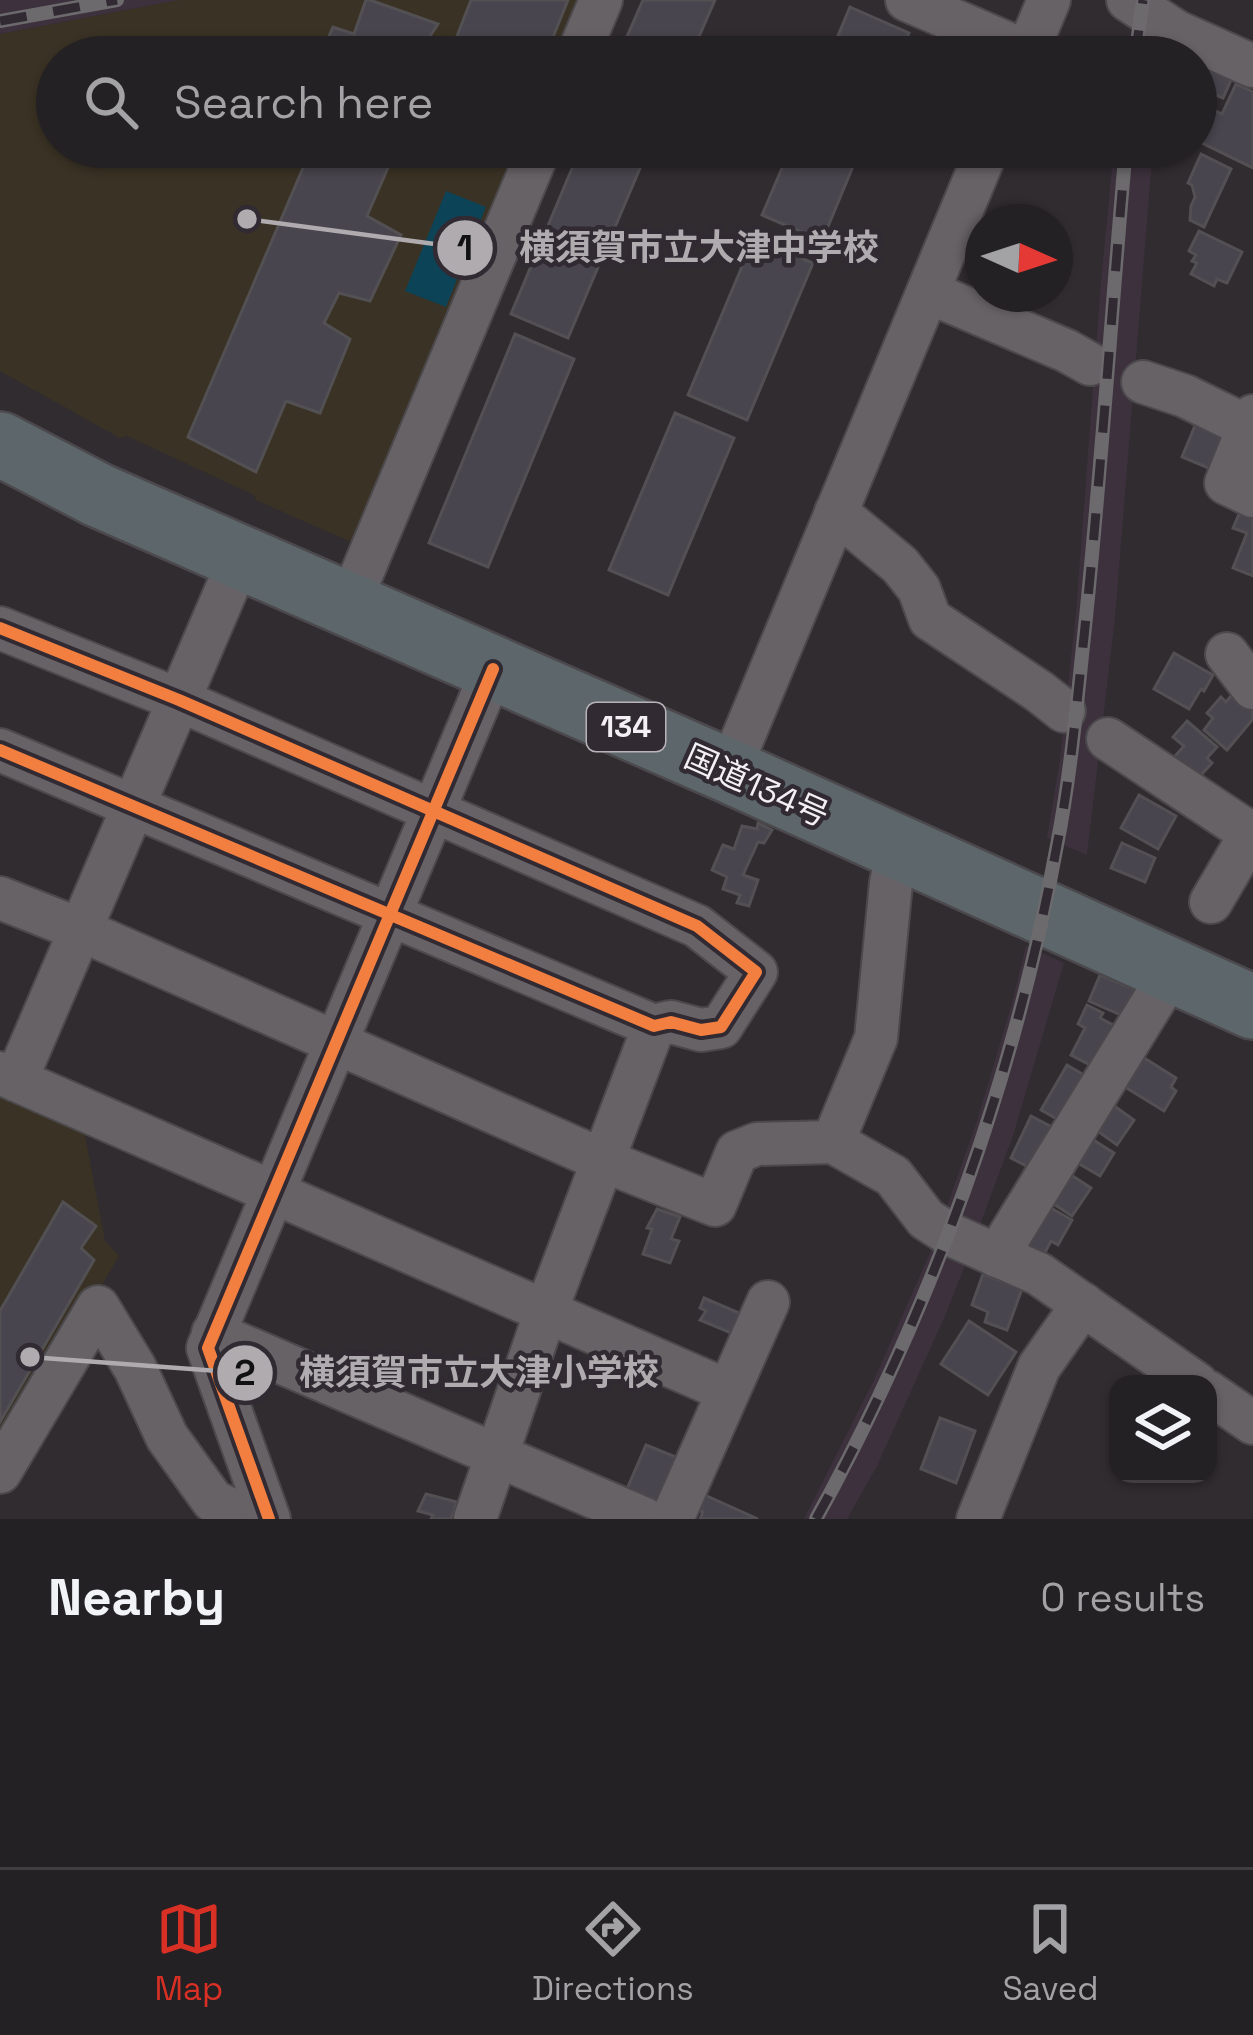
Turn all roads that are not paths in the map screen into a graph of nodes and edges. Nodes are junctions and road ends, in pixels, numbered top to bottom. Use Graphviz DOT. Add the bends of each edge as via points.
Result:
graph roads {
  1 [pos="601,0"];
  2 [pos="907,0"];
  3 [pos="1049,0"];
  4 [pos="1128,0"];
  5 [pos="1179,16"];
  6 [pos="586,36"];
  7 [pos="986,36"];
  8 [pos="1034,36"];
  9 [pos="1209,36"];
  10 [pos="1217,42"];
  11 [pos="1253,66"];
  12 [pos="531,168"];
  13 [pos="979,168"];
  14 [pos="928,292"];
  15 [pos="1090,364"];
  16 [pos="1143,382"];
  17 [pos="0,408"];
  18 [pos="1252,422"];
  19 [pos="0,444"];
  20 [pos="1253,496"];
  21 [pos="836,512"];
  22 [pos="240,558"];
  23 [pos="360,578"];
  24 [pos="0,628"];
  25 [pos="1227,654"];
  26 [pos="493,669"];
  27 [pos="1253,688"];
  28 [pos="179,700"];
  29 [pos="1064,711"];
  30 [pos="1108,739"];
  31 [pos="0,750"];
  32 [pos="735,757"];
  33 [pos="134,806"];
  34 [pos="434,811"];
  35 [pos="1252,833"];
  36 [pos="898,848"];
  37 [pos="0,898"];
  38 [pos="1211,902"];
  39 [pos="390,914"];
  40 [pos="81,930"];
  41 [pos="1253,967"];
  42 [pos="1172,971"];
  43 [pos="1253,1006"];
  44 [pos="654,1026"];
  45 [pos="336,1042"];
  46 [pos="8,1076"];
  47 [pos="833,1142"];
  48 [pos="602,1160"];
  49 [pos="273,1193"];
  50 [pos="997,1256"];
  51 [pos="768,1302"];
  52 [pos="1083,1304"];
  53 [pos="546,1311"];
  54 [pos="213,1334"];
  55 [pos="1184,1375"];
  56 [pos="728,1391"];
  57 [pos="1217,1398"];
  58 [pos="1253,1423"];
  59 [pos="498,1455"];
  60 [pos="0,1472"];
  61 [pos="250,1519"];
  62 [pos="269,1519"];
  63 [pos="475,1519"];
  64 [pos="645,1519"];
  65 [pos="672,1519"];
  66 [pos="978,1519"];
  1 -- 6 [label="street"];
  2 -- 7 [label="street"];
  3 -- 8 [label="street"];
  4 -- 5 [label="street"];
  5 -- 9 [label="street"];
  10 -- 11 [label="street"];
  12 -- 23 [label="street"];
  13 -- 14 [label="street"];
  14 -- 15 [label="street"];
  14 -- 21 [label="street"];
  16 -- 18 [label="street"];
  17 -- 23 [label="highway, 国道134号 / 134"];
  18 -- 20 [label="street" via="1226,483"];
  19 -- 22 [label="highway, 国道134号 / 134"];
  21 -- 29 [label="street" via="900,566 930,619"];
  21 -- 32 [label="street"];
  22 -- 26 [label="highway, 国道134号 / 134"];
  22 -- 28 [label="street"];
  23 -- 32 [label="highway, 国道134号 / 134"];
  24 -- 28 [label="street"];
  25 -- 27 [label="street"];
  26 -- 32 [label="highway, 国道134号 / 134"];
  26 -- 34 [label="street"];
  28 -- 33 [label="street"];
  28 -- 34 [label="street"];
  30 -- 35 [label="street"];
  31 -- 33 [label="street"];
  32 -- 36 [label="highway, 国道134号 / 134"];
  32 -- 41 [label="highway, 国道134号 / 134"];
  33 -- 39 [label="street"];
  33 -- 40 [label="street"];
  34 -- 39 [label="street"];
  34 -- 44 [label="street" via="697,926 757,972 721,1027"];
  35 -- 38 [label="street"];
  36 -- 42 [label="highway, 国道134号 / 134"];
  36 -- 47 [label="street" via="876,1038"];
  37 -- 40 [label="street"];
  39 -- 44 [label="street"];
  39 -- 45 [label="street"];
  40 -- 45 [label="street"];
  40 -- 46 [label="street"];
  42 -- 43 [label="highway, 国道134号 / 134"];
  42 -- 50 [label="street"];
  44 -- 48 [label="street"];
  45 -- 48 [label="street"];
  45 -- 49 [label="street"];
  46 -- 49 [label="street"];
  47 -- 48 [label="street" via="737,1151 715,1205"];
  47 -- 50 [label="street" via="892,1176 926,1219"];
  48 -- 53 [label="street"];
  49 -- 53 [label="street"];
  49 -- 54 [label="street"];
  50 -- 52 [label="street"];
  51 -- 56 [label="street"];
  52 -- 55 [label="street"];
  52 -- 66 [label="street" via="1039,1366"];
  53 -- 56 [label="street"];
  53 -- 59 [label="street"];
  54 -- 59 [label="street"];
  54 -- 62 [label="street" via="208,1348"];
  56 -- 65 [label="street"];
  57 -- 58 [label="street"];
  59 -- 63 [label="street"];
  59 -- 64 [label="street"];
  60 -- 61 [label="street" via="98,1307 167,1437 213,1501"];
}
